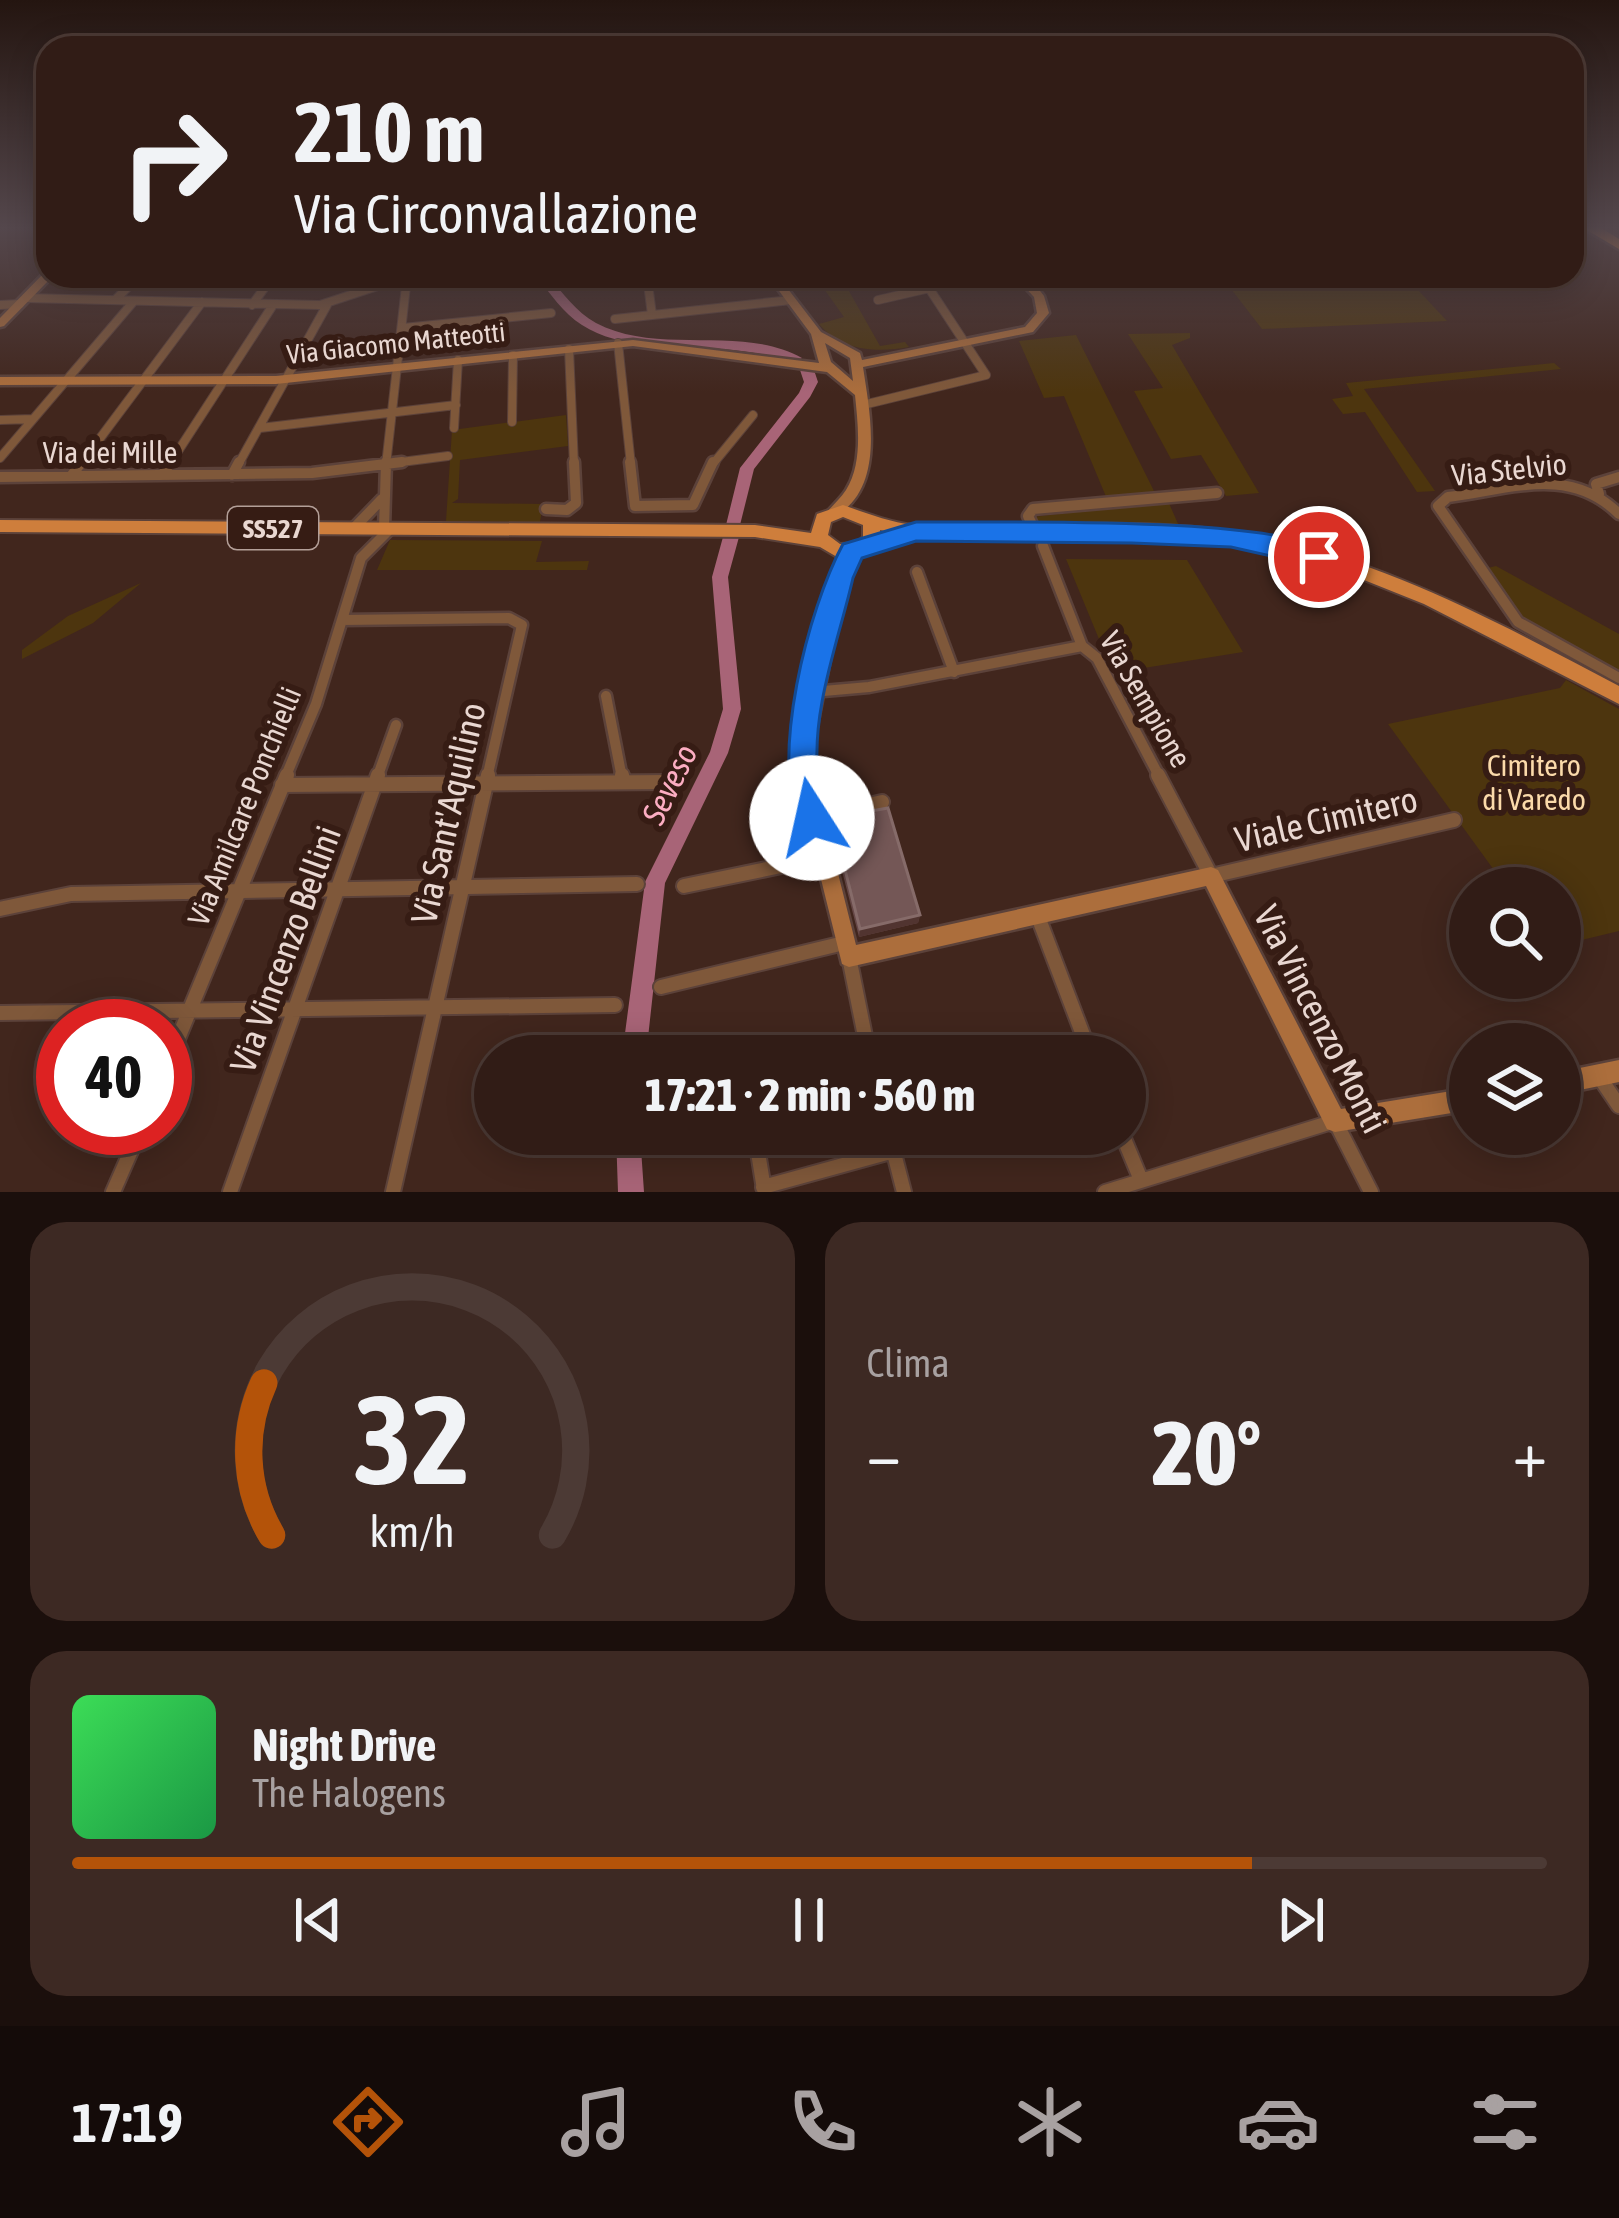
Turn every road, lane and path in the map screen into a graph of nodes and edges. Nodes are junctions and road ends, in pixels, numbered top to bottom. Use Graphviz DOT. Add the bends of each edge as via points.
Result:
graph roads {
  1 [pos="36,287"];
  2 [pos="127,288"];
  3 [pos="264,288"];
  4 [pos="380,288"];
  5 [pos="407,288"];
  6 [pos="645,288"];
  7 [pos="782,288"];
  8 [pos="930,288"];
  9 [pos="1037,288"];
  10 [pos="881,298"];
  11 [pos="115,300"];
  12 [pos="134,300"];
  13 [pos="23,301"];
  14 [pos="791,301"];
  15 [pos="202,302"];
  16 [pos="252,304"];
  17 [pos="0,305"];
  18 [pos="273,305"];
  19 [pos="327,305"];
  20 [pos="551,313"];
  21 [pos="652,315"];
  22 [pos="615,319"];
  23 [pos="0,324"];
  24 [pos="403,328"];
  25 [pos="817,334"];
  26 [pos="618,343"];
  27 [pos="969,345"];
  28 [pos="569,349"];
  29 [pos="513,355"];
  30 [pos="853,359"];
  31 [pos="458,360"];
  32 [pos="815,363"];
  33 [pos="397,367"];
  34 [pos="286,379"];
  35 [pos="144,380"];
  36 [pos="224,380"];
  37 [pos="0,381"];
  38 [pos="66,381"];
  39 [pos="864,399"];
  40 [pos="456,405"];
  41 [pos="391,413"];
  42 [pos="753,415"];
  43 [pos="33,419"];
  44 [pos="0,420"];
  45 [pos="512,422"];
  46 [pos="260,428"];
  47 [pos="454,428"];
  48 [pos="448,456"];
  49 [pos="0,458"];
  50 [pos="385,464"];
  51 [pos="162,475"];
  52 [pos="226,475"];
  53 [pos="71,476"];
  54 [pos="0,477"];
  55 [pos="1619,477"];
  56 [pos="1217,493"];
  57 [pos="1599,494"];
  58 [pos="853,495"];
  59 [pos="382,499"];
  60 [pos="546,509"];
  61 [pos="1619,514"];
  62 [pos="829,515"];
  63 [pos="866,518"];
  64 [pos="0,526"];
  65 [pos="356,528"];
  66 [pos="387,529"];
  67 [pos="777,532"];
  68 [pos="916,532"];
  69 [pos="1040,539"];
  70 [pos="826,545"];
  71 [pos="860,548"];
  72 [pos="362,558"];
  73 [pos="917,572"];
  74 [pos="839,578"];
  75 [pos="342,620"];
  76 [pos="1082,646"];
  77 [pos="954,672"];
  78 [pos="1619,677"];
  79 [pos="812,692"];
  80 [pos="606,695"];
  81 [pos="1619,696"];
  82 [pos="396,725"];
  83 [pos="623,782"];
  84 [pos="670,782"];
  85 [pos="487,783"];
  86 [pos="375,784"];
  87 [pos="282,785"];
  88 [pos="882,802"];
  89 [pos="812,818"];
  90 [pos="1454,820"];
  91 [pos="820,858"];
  92 [pos="1211,876"];
  93 [pos="637,884"];
  94 [pos="684,886"];
  95 [pos="462,888"];
  96 [pos="338,889"];
  97 [pos="240,891"];
  98 [pos="0,909"];
  99 [pos="1036,914"];
  100 [pos="846,950"];
  101 [pos="662,987"];
  102 [pos="192,1005"];
  103 [pos="615,1005"];
  104 [pos="434,1007"];
  105 [pos="295,1010"];
  106 [pos="192,1012"];
  107 [pos="0,1013"];
  108 [pos="36,1013"];
  109 [pos="864,1035"];
  110 [pos="1083,1035"];
  111 [pos="1608,1073"];
  112 [pos="1449,1102"];
  113 [pos="1619,1106"];
  114 [pos="1335,1120"];
  115 [pos="129,1155"];
  116 [pos="758,1155"];
  117 [pos="858,1155"];
  118 [pos="894,1155"];
  119 [pos="1131,1155"];
  120 [pos="1141,1180"];
  121 [pos="764,1189"];
  122 [pos="113,1192"];
  123 [pos="230,1192"];
  124 [pos="392,1192"];
  125 [pos="904,1192"];
  126 [pos="1105,1192"];
  127 [pos="1371,1192"];
  1 -- 13 [label="street"];
  2 -- 11 [label="street"];
  3 -- 16 [label="street"];
  4 -- 19 [label="street"];
  5 -- 24 [label="street"];
  6 -- 21 [label="street"];
  7 -- 14 [label="street"];
  8 -- 10 [label="street"];
  8 -- 27 [label="street"];
  9 -- 27 [label="street" via="1043,314 1029,330"];
  11 -- 12 [label="street"];
  11 -- 13 [label="street"];
  12 -- 15 [label="street"];
  12 -- 38 [label="street"];
  13 -- 17 [label="street"];
  13 -- 23 [label="street"];
  14 -- 21 [label="street"];
  14 -- 25 [label="street"];
  15 -- 16 [label="street"];
  15 -- 35 [label="street"];
  16 -- 18 [label="street"];
  18 -- 19 [label="street"];
  18 -- 36 [label="street"];
  19 -- 34 [label="street"];
  20 -- 24 [label="street"];
  21 -- 22 [label="street"];
  24 -- 33 [label="street"];
  25 -- 30 [label="street"];
  25 -- 32 [label="street"];
  26 -- 28 [label="street, Via Giacomo Matteotti"];
  26 -- 32 [label="street, Via Giacomo Matteotti"];
  26 -- 42 [label="street" via="635,506 693,505 716,455"];
  27 -- 30 [label="street"];
  27 -- 39 [label="street" via="986,371"];
  28 -- 29 [label="street, Via Giacomo Matteotti"];
  28 -- 60 [label="street" via="576,503"];
  29 -- 31 [label="street, Via Giacomo Matteotti"];
  29 -- 45 [label="street"];
  30 -- 32 [label="street"];
  30 -- 32 [label="street"];
  30 -- 39 [label="street"];
  31 -- 33 [label="street, Via Giacomo Matteotti"];
  31 -- 40 [label="street"];
  32 -- 39 [label="street"];
  33 -- 34 [label="street, Via Giacomo Matteotti"];
  33 -- 41 [label="street"];
  34 -- 36 [label="street, Via Giacomo Matteotti"];
  34 -- 46 [label="street"];
  35 -- 36 [label="street, Via Giacomo Matteotti"];
  35 -- 38 [label="street, Via Giacomo Matteotti"];
  35 -- 53 [label="street"];
  36 -- 51 [label="street"];
  37 -- 38 [label="street, Via Giacomo Matteotti"];
  38 -- 43 [label="street"];
  39 -- 58 [label="street"];
  40 -- 41 [label="street"];
  40 -- 47 [label="street"];
  41 -- 46 [label="street"];
  41 -- 50 [label="street"];
  43 -- 44 [label="street"];
  43 -- 49 [label="street"];
  46 -- 52 [label="street"];
  48 -- 50 [label="street, Via dei Mille"];
  50 -- 52 [label="street, Via dei Mille"];
  50 -- 59 [label="street"];
  51 -- 52 [label="street, Via dei Mille"];
  51 -- 53 [label="street, Via dei Mille"];
  53 -- 54 [label="street, Via dei Mille"];
  55 -- 57 [label="street" via="1596,484"];
  56 -- 69 [label="street" via="1033,509 1028,516"];
  57 -- 61 [label="street, Via Stelvio"];
  57 -- 78 [label="street, Via Stelvio" via="1569,482 1438,502 1518,622"];
  58 -- 62 [label="street"];
  58 -- 63 [label="street"];
  59 -- 65 [label="street"];
  59 -- 66 [label="street"];
  62 -- 63 [label="main road, SS527"];
  62 -- 67 [label="main road, SS527"];
  62 -- 70 [label="main road" via="818,529"];
  63 -- 68 [label="main road, SS527"];
  63 -- 71 [label="main road" via="874,534"];
  64 -- 65 [label="main road, SS527"];
  65 -- 66 [label="main road, SS527"];
  65 -- 72 [label="street, Via Amilcare Ponchielli"];
  66 -- 67 [label="main road, SS527"];
  66 -- 72 [label="street, Via Amilcare Ponchielli"];
  67 -- 70 [label="main road, SS527"];
  68 -- 69 [label="main road, SS527"];
  68 -- 71 [label="main road, SS527"];
  69 -- 76 [label="street, Via Sempione"];
  69 -- 81 [label="main road, SS527" via="1205,535 1319,557 1434,599"];
  70 -- 71 [label="main road, SS527"];
  70 -- 74 [label="street"];
  71 -- 74 [label="street"];
  72 -- 75 [label="street, Via Amilcare Ponchielli"];
  73 -- 77 [label="street"];
  74 -- 79 [label="street"];
  75 -- 85 [label="street, Via Sant'Aquilino" via="518,620"];
  75 -- 87 [label="street, Via Amilcare Ponchielli"];
  76 -- 77 [label="street"];
  76 -- 92 [label="street, Via Sempione" via="1097,658"];
  77 -- 79 [label="street"];
  79 -- 89 [label="street" via="801,753"];
  80 -- 83 [label="street"];
  82 -- 86 [label="street, Via Vincenzo Bellini"];
  83 -- 84 [label="street"];
  83 -- 85 [label="street"];
  85 -- 86 [label="street"];
  85 -- 95 [label="street, Via Sant'Aquilino"];
  86 -- 87 [label="street"];
  86 -- 96 [label="street, Via Vincenzo Bellini"];
  87 -- 97 [label="street, Via Amilcare Ponchielli"];
  88 -- 89 [label="street"];
  89 -- 91 [label="street"];
  90 -- 92 [label="street, Viale Cimitero"];
  91 -- 94 [label="street"];
  91 -- 100 [label="street"];
  92 -- 99 [label="street"];
  92 -- 114 [label="street, Via Vincenzo Monti"];
  93 -- 95 [label="street"];
  95 -- 96 [label="street"];
  95 -- 104 [label="street, Via Sant'Aquilino"];
  96 -- 97 [label="street"];
  96 -- 105 [label="street, Via Vincenzo Bellini"];
  97 -- 98 [label="street" via="71,894"];
  97 -- 102 [label="street, Via Amilcare Ponchielli"];
  99 -- 100 [label="street"];
  99 -- 110 [label="street"];
  100 -- 101 [label="street"];
  100 -- 109 [label="street"];
  103 -- 104 [label="street"];
  104 -- 105 [label="street"];
  104 -- 124 [label="street, Via Sant'Aquilino"];
  105 -- 106 [label="street"];
  105 -- 123 [label="street, Via Vincenzo Bellini"];
  107 -- 108 [label="street"];
  111 -- 113 [label="street"];
  112 -- 114 [label="street"];
  114 -- 120 [label="street"];
  114 -- 127 [label="street, Via Vincenzo Monti"];
  115 -- 122 [label="street"];
  116 -- 121 [label="street"];
  117 -- 121 [label="street"];
  118 -- 125 [label="street"];
  119 -- 120 [label="street"];
  120 -- 126 [label="street"];
}
